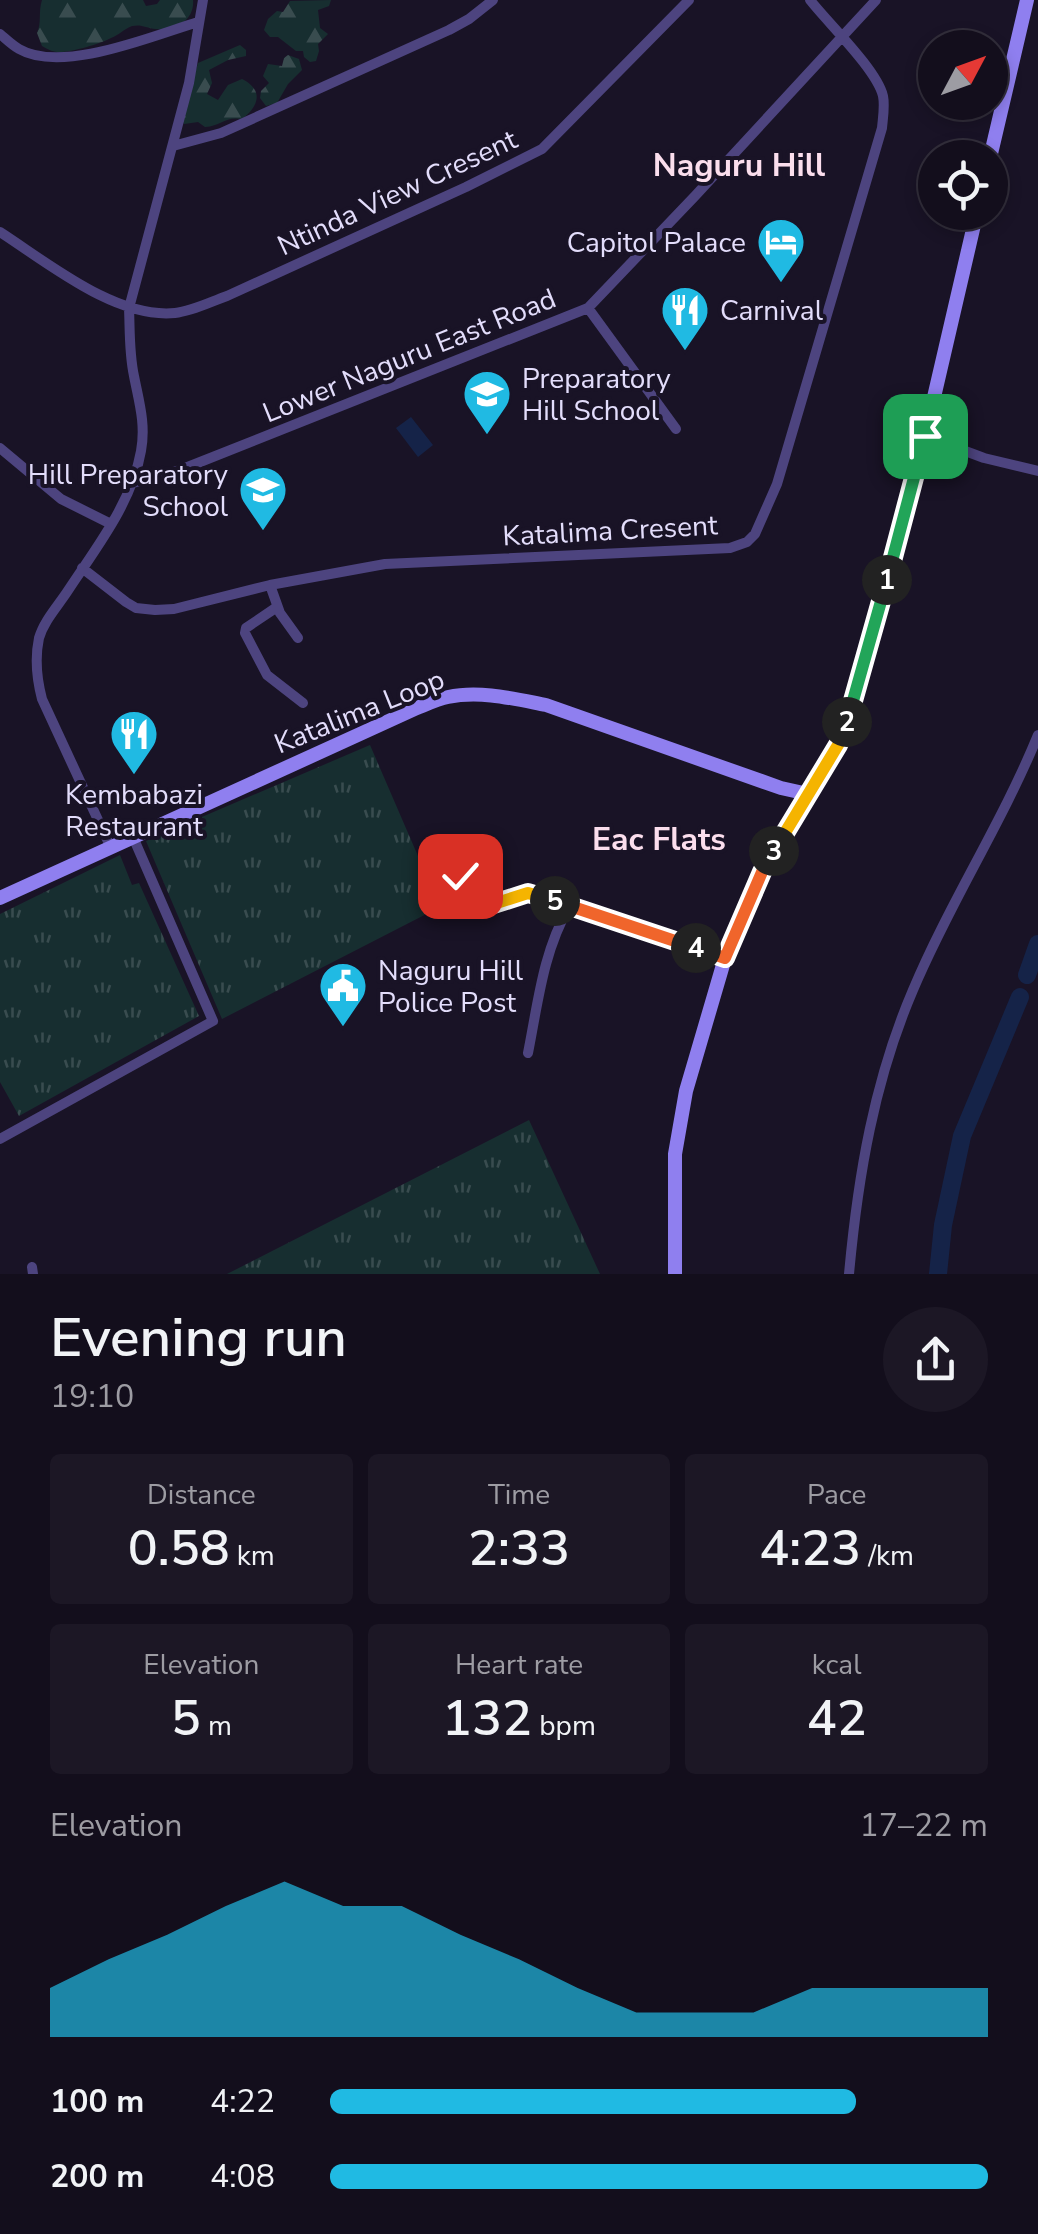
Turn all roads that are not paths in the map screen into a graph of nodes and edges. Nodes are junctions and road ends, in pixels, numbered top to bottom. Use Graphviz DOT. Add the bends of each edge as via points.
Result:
graph roads {
  1 [pos="203,0"];
  2 [pos="493,0"];
  3 [pos="689,0"];
  4 [pos="810,0"];
  5 [pos="876,0"];
  6 [pos="1027,0"];
  7 [pos="198,22"];
  8 [pos="1030,23"];
  9 [pos="0,34"];
  10 [pos="841,37"];
  11 [pos="995,140"];
  12 [pos="173,146"];
  13 [pos="973,230"];
  14 [pos="0,232"];
  15 [pos="128,308"];
  16 [pos="588,308"];
  17 [pos="676,429"];
  18 [pos="925,436"];
  19 [pos="0,448"];
  20 [pos="1038,472"];
  21 [pos="132,483"];
  22 [pos="111,524"];
  23 [pos="82,568"];
  24 [pos="270,585"];
  25 [pos="277,606"];
  26 [pos="298,638"];
  27 [pos="303,703"];
  28 [pos="1038,734"];
  29 [pos="808,794"];
  30 [pos="134,837"];
  31 [pos="111,848"];
  32 [pos="460,876"];
  33 [pos="1,894"];
  34 [pos="570,907"];
  35 [pos="725,958"];
  36 [pos="528,1053"];
  37 [pos="0,1138"];
  38 [pos="675,1274"];
  39 [pos="849,1274"];
  1 -- 7 [label="street"];
  2 -- 12 [label="street" via="449,30 221,133"];
  3 -- 15 [label="street, Ntinda View Cresent" via="542,149 200,306 169,314"];
  4 -- 10 [label="street, Katalima Cresent"];
  5 -- 10 [label="street, Lower Naguru East Road"];
  6 -- 8 [label="street"];
  7 -- 9 [label="street" via="60,59 21,50"];
  7 -- 12 [label="street"];
  8 -- 11 [label="street"];
  10 -- 16 [label="street, Lower Naguru East Road"];
  10 -- 24 [label="street, Katalima Cresent" via="879,84 882,128 777,484 747,542 386,564"];
  12 -- 15 [label="street"];
  13 -- 18 [label="street"];
  14 -- 15 [label="street"];
  15 -- 21 [label="street" via="143,414"];
  16 -- 17 [label="street"];
  16 -- 21 [label="street, Lower Naguru East Road" via="180,470"];
  18 -- 20 [label="street"];
  18 -- 29 [label="street" via="849,717"];
  19 -- 22 [label="street" via="61,499"];
  21 -- 22 [label="street"];
  22 -- 23 [label="street"];
  23 -- 24 [label="street, Katalima Cresent" via="136,608 155,610"];
  23 -- 31 [label="street" via="39,638 38,680"];
  24 -- 25 [label="street"];
  25 -- 26 [label="street"];
  25 -- 27 [label="street" via="245,632 267,674"];
  28 -- 39 [label="street" via="892,1042 870,1124"];
  29 -- 30 [label="street, Katalima Loop" via="546,705 464,694 417,708"];
  29 -- 35 [label="street" via="762,872"];
  30 -- 31 [label="street, Katalima Loop"];
  30 -- 37 [label="street" via="213,1021"];
  31 -- 33 [label="street, Katalima Loop"];
  32 -- 34 [label="street" via="481,908 528,893"];
  34 -- 35 [label="street"];
  34 -- 36 [label="street" via="547,958"];
  35 -- 38 [label="street" via="675,1154"];
}
